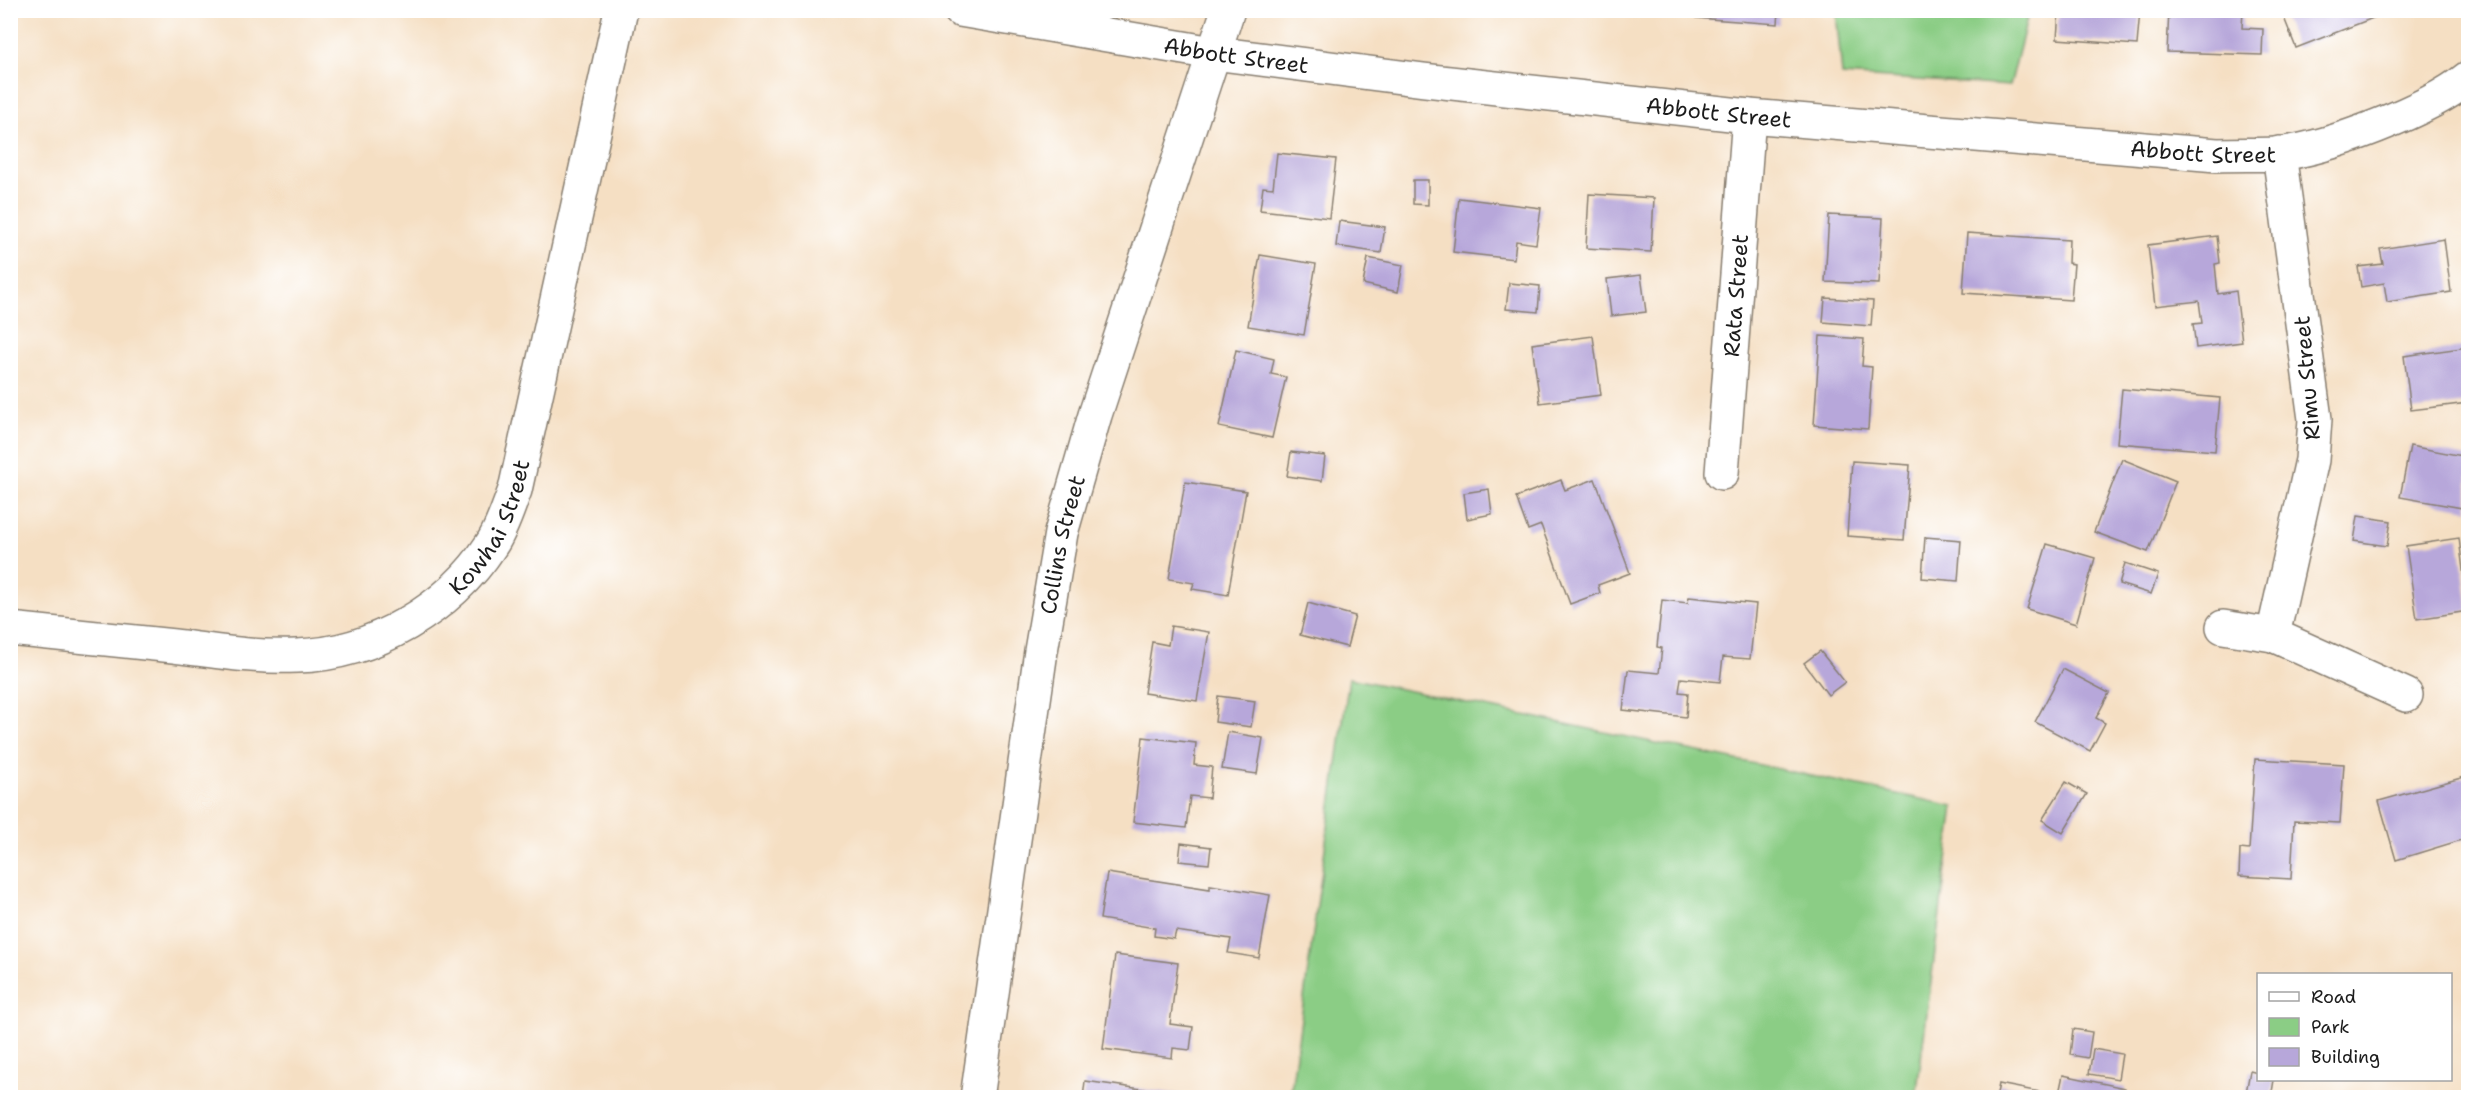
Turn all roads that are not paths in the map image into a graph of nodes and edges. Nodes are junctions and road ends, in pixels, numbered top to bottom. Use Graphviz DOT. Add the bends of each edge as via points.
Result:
graph roads {
  1 [pos="621,10"];
  2 [pos="960,10"];
  3 [pos="1228,10"];
  4 [pos="1213,53"];
  5 [pos="2469,78"];
  6 [pos="1749,116"];
  7 [pos="2278,153"];
  8 [pos="1722,473"];
  9 [pos="2223,627"];
  10 [pos="10,629"];
  11 [pos="2273,635"];
  12 [pos="2406,695"];
  13 [pos="977,1098"];
  1 -- 10 [label="street, Kowhai Street" via="515,490 492,544 456,588 391,633 347,648 298,657"];
  2 -- 4 [label="street, Abbott Street"];
  3 -- 4 [label="street, Collins Street"];
  4 -- 6 [label="street, Abbott Street"];
  4 -- 13 [label="street, Collins Street" via="1095,415 1061,533"];
  5 -- 7 [label="street, Abbott Street" via="2389,120 2333,142"];
  6 -- 7 [label="street, Abbott Street" via="2217,155"];
  6 -- 8 [label="street, Rata Street"];
  7 -- 11 [label="street, Rimu Street" via="2315,419 2312,460"];
  9 -- 11 [label="street"];
  11 -- 12 [label="street"];
}
